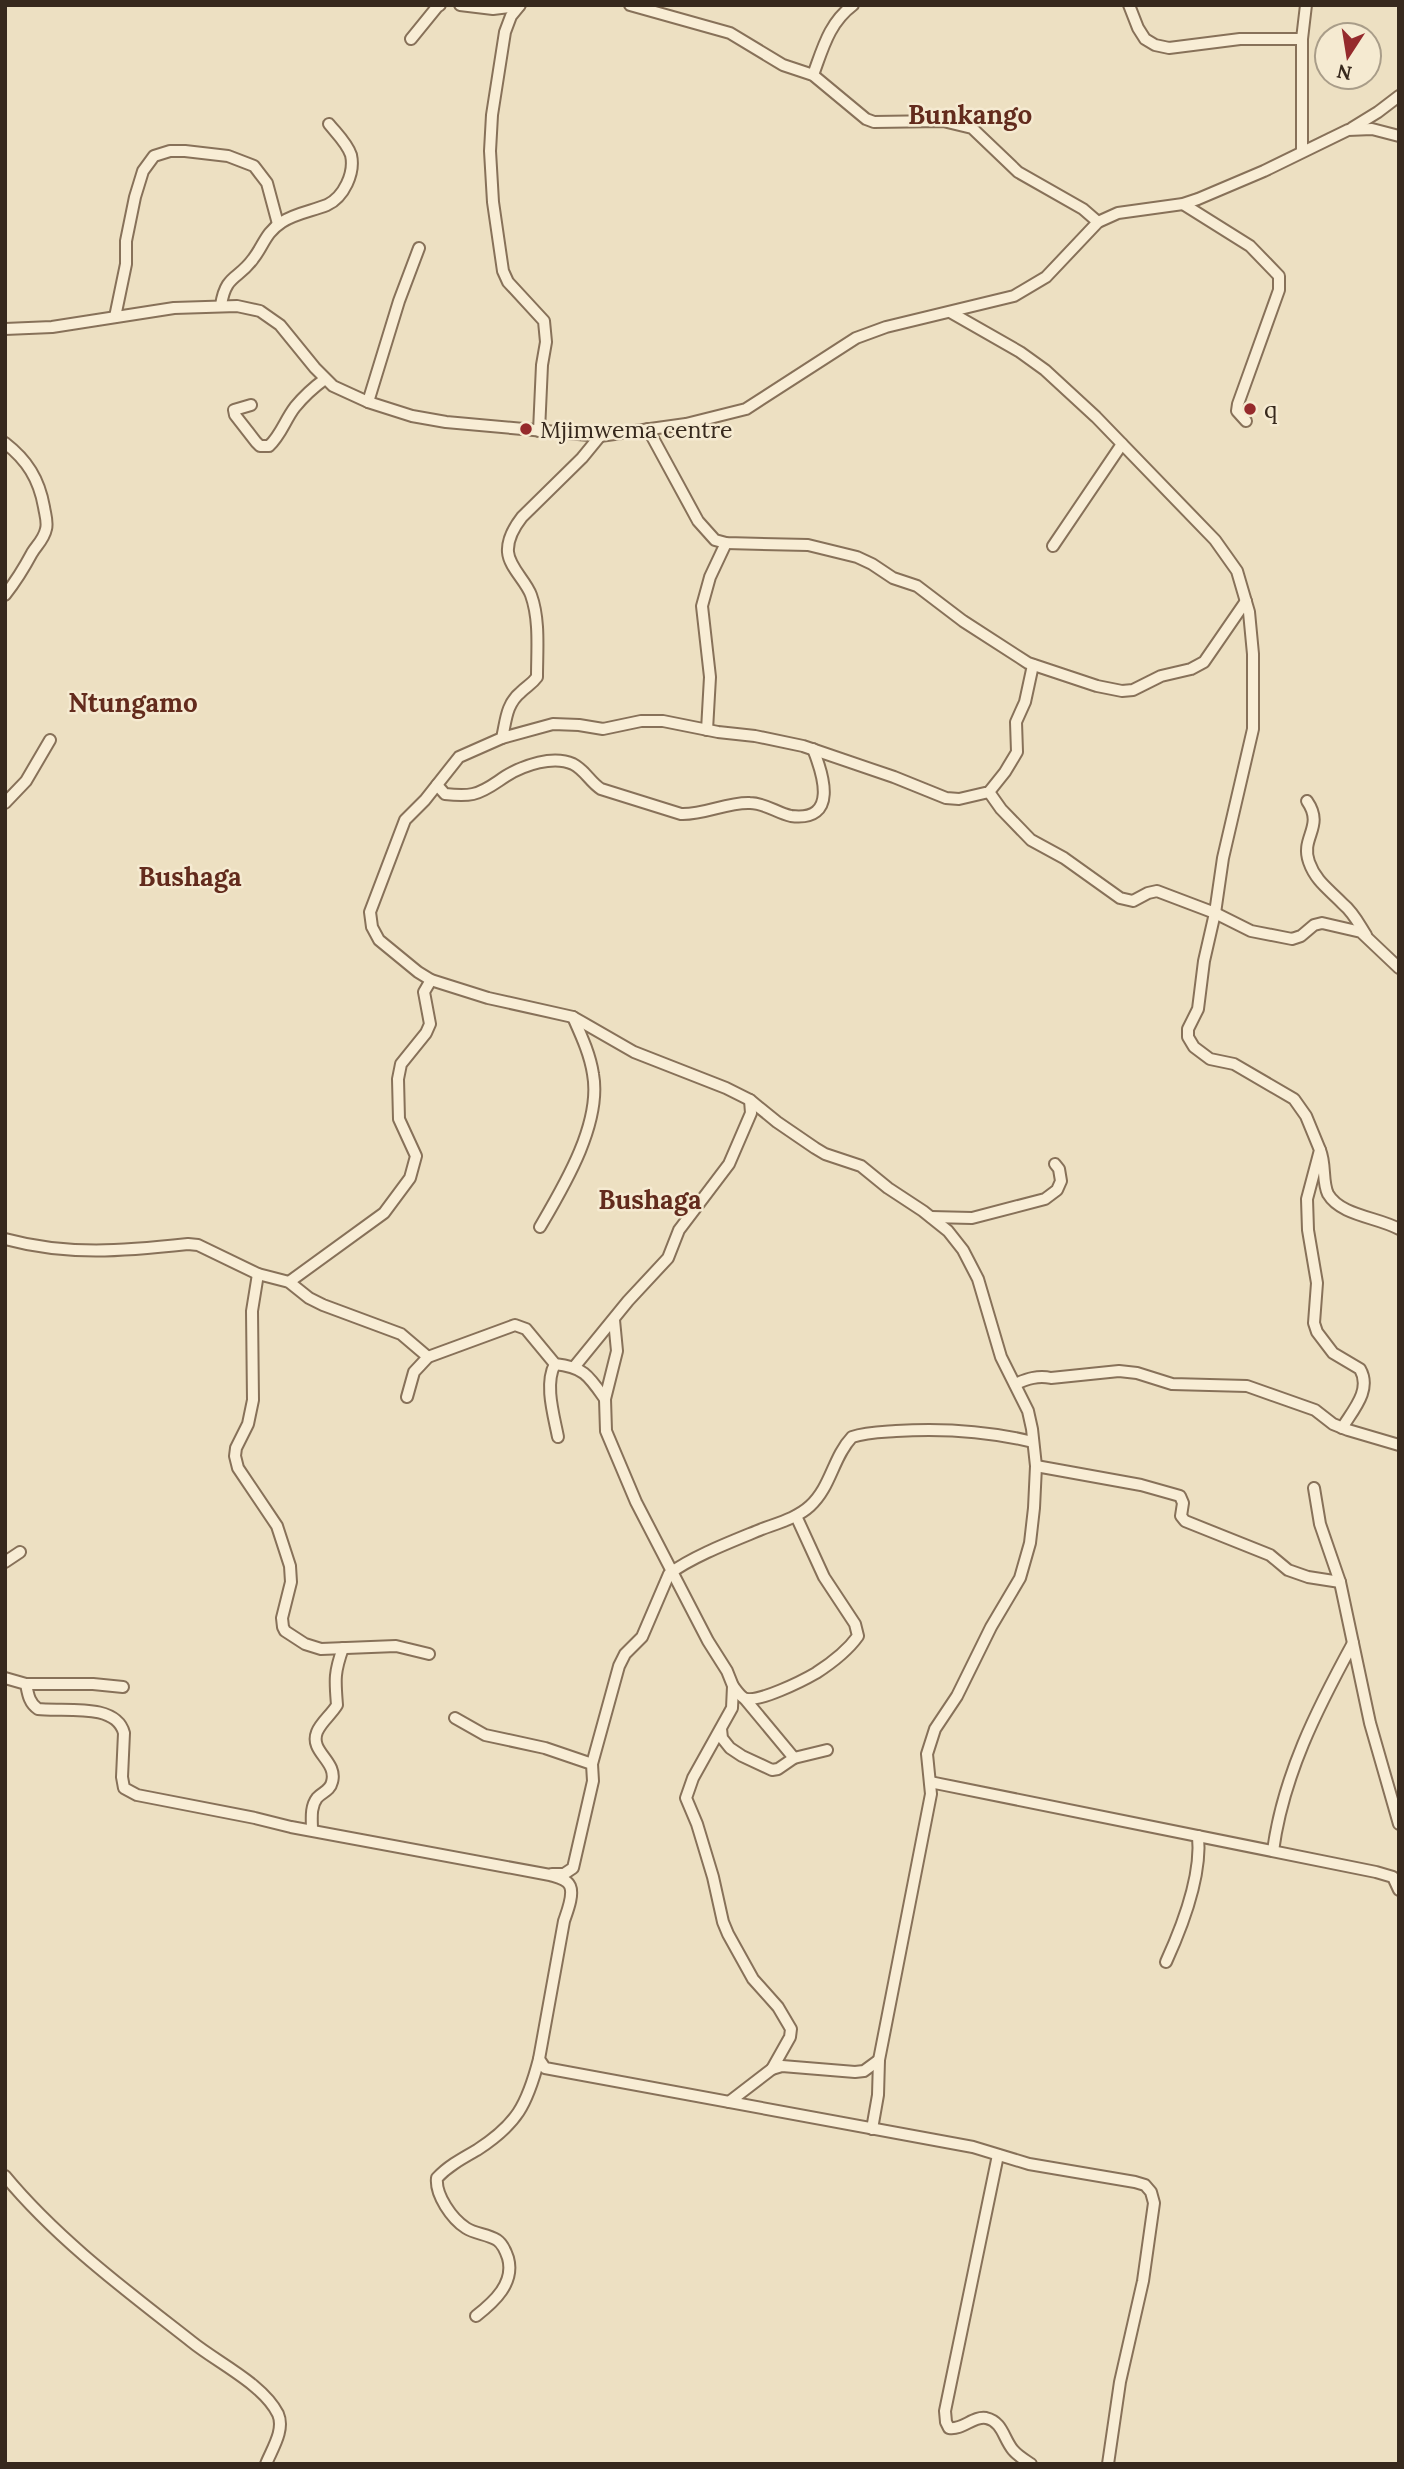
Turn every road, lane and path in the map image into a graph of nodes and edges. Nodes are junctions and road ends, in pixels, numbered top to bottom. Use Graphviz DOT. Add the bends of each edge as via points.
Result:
graph roads {
  1 [pos="440,5"];
  2 [pos="460,5"];
  3 [pos="520,5"];
  4 [pos="853,5"];
  5 [pos="1129,5"];
  6 [pos="1306,5"];
  7 [pos="637,6"];
  8 [pos="411,39"];
  9 [pos="1302,39"];
  10 [pos="813,75"];
  11 [pos="1399,96"];
  12 [pos="329,124"];
  13 [pos="1348,130"];
  14 [pos="1399,136"];
  15 [pos="1302,152"];
  16 [pos="1183,204"];
  17 [pos="1098,222"];
  18 [pos="278,224"];
  19 [pos="419,248"];
  20 [pos="220,306"];
  21 [pos="950,312"];
  22 [pos="115,317"];
  23 [pos="5,329"];
  24 [pos="325,379"];
  25 [pos="368,402"];
  26 [pos="251,405"];
  27 [pos="1245,421"];
  28 [pos="648,429"];
  29 [pos="539,431"];
  30 [pos="600,436"];
  31 [pos="5,443"];
  32 [pos="1122,444"];
  33 [pos="726,543"];
  34 [pos="1053,547"];
  35 [pos="5,594"];
  36 [pos="1246,601"];
  37 [pos="1033,665"];
  38 [pos="707,730"];
  39 [pos="502,738"];
  40 [pos="50,740"];
  41 [pos="814,749"];
  42 [pos="437,785"];
  43 [pos="989,792"];
  44 [pos="1307,801"];
  45 [pos="5,803"];
  46 [pos="1215,913"];
  47 [pos="1367,937"];
  48 [pos="1399,968"];
  49 [pos="431,980"];
  50 [pos="573,1017"];
  51 [pos="750,1100"];
  52 [pos="1320,1150"];
  53 [pos="1055,1164"];
  54 [pos="930,1217"];
  55 [pos="540,1227"];
  56 [pos="1399,1229"];
  57 [pos="5,1239"];
  58 [pos="258,1274"];
  59 [pos="289,1282"];
  60 [pos="614,1320"];
  61 [pos="428,1357"];
  62 [pos="555,1364"];
  63 [pos="575,1366"];
  64 [pos="1015,1384"];
  65 [pos="407,1397"];
  66 [pos="605,1399"];
  67 [pos="1342,1428"];
  68 [pos="558,1437"];
  69 [pos="1033,1443"];
  70 [pos="1399,1446"];
  71 [pos="1036,1466"];
  72 [pos="1314,1488"];
  73 [pos="796,1516"];
  74 [pos="20,1552"];
  75 [pos="5,1562"];
  76 [pos="672,1571"];
  77 [pos="1340,1582"];
  78 [pos="1353,1643"];
  79 [pos="343,1648"];
  80 [pos="429,1654"];
  81 [pos="5,1678"];
  82 [pos="26,1684"];
  83 [pos="733,1686"];
  84 [pos="123,1687"];
  85 [pos="745,1699"];
  86 [pos="455,1718"];
  87 [pos="721,1729"];
  88 [pos="827,1750"];
  89 [pos="794,1758"];
  90 [pos="592,1764"];
  91 [pos="930,1782"];
  92 [pos="1399,1824"];
  93 [pos="312,1830"];
  94 [pos="1198,1836"];
  95 [pos="1273,1851"];
  96 [pos="550,1875"];
  97 [pos="1399,1890"];
  98 [pos="1166,1962"];
  99 [pos="539,2059"];
  100 [pos="879,2060"];
  101 [pos="772,2069"];
  102 [pos="729,2102"];
  103 [pos="872,2129"];
  104 [pos="998,2155"];
  105 [pos="5,2176"];
  106 [pos="476,2316"];
  107 [pos="265,2464"];
  108 [pos="1031,2464"];
  109 [pos="1108,2464"];
  1 -- 8 [label="street"];
  2 -- 3 [label="street" via="493,9"];
  3 -- 29 [label="street" via="505,32 489,151 503,271 546,328"];
  4 -- 10 [label="street" via="828,33"];
  5 -- 9 [label="street" via="1145,39 1169,48"];
  6 -- 9 [label="street"];
  7 -- 10 [label="street" via="730,33 783,65"];
  9 -- 15 [label="street"];
  10 -- 17 [label="street" via="866,119 943,121 972,128 1018,172"];
  11 -- 13 [label="street"];
  12 -- 18 [label="street" via="351,157 346,186 327,205"];
  13 -- 14 [label="street" via="1372,129"];
  13 -- 15 [label="street"];
  15 -- 16 [label="street"];
  16 -- 17 [label="street" via="1118,213"];
  16 -- 27 [label="street" via="1250,246 1279,276 1276,298 1238,404 1237,411"];
  17 -- 21 [label="street" via="1029,289"];
  18 -- 20 [label="street" via="252,262 231,279"];
  18 -- 22 [label="street" via="267,183 254,166 228,156 186,151 154,156 143,171 135,197"];
  19 -- 25 [label="street"];
  20 -- 22 [label="street"];
  20 -- 24 [label="street" via="260,311 280,325"];
  21 -- 28 [label="street" via="856,338 747,409"];
  21 -- 32 [label="street" via="1045,370"];
  22 -- 23 [label="street"];
  24 -- 25 [label="street"];
  24 -- 26 [label="street" via="295,407 269,446 260,446 236,415 234,410"];
  25 -- 29 [label="street" via="446,422"];
  28 -- 30 [label="street"];
  28 -- 33 [label="street" via="698,522 715,540"];
  29 -- 30 [label="street"];
  30 -- 39 [label="street" via="529,509 512,535 508,554 527,585 535,611 537,677 507,711"];
  31 -- 35 [label="street" via="38,482 46,520 40,542"];
  32 -- 34 [label="street"];
  32 -- 36 [label="street" via="1227,555"];
  33 -- 37 [label="street" via="808,545 857,557 893,578 918,586"];
  33 -- 38 [label="street" via="702,606 710,677"];
  36 -- 37 [label="street" via="1204,662 1133,690 1097,687"];
  36 -- 46 [label="street" via="1253,654 1253,729"];
  37 -- 43 [label="street" via="1016,722 1017,751"];
  38 -- 39 [label="street" via="652,720 603,729 552,724"];
  38 -- 41 [label="street"];
  39 -- 42 [label="street" via="459,757"];
  40 -- 45 [label="street" via="26,781"];
  41 -- 42 [label="street" via="826,789 817,809 802,816 746,803 681,814 601,789 581,769 555,760 520,769 472,795 445,793"];
  41 -- 43 [label="street" via="946,798"];
  42 -- 49 [label="street" via="405,820 370,912 379,940"];
  43 -- 46 [label="street" via="1031,840 1121,898 1133,901 1157,891"];
  44 -- 47 [label="street" via="1315,823 1306,851 1310,866"];
  46 -- 47 [label="street" via="1251,931 1292,939 1322,923"];
  46 -- 52 [label="street" via="1200,1001 1188,1037 1209,1059 1234,1064 1294,1099"];
  47 -- 48 [label="street"];
  49 -- 50 [label="street"];
  49 -- 59 [label="street" via="424,992 430,1024 401,1064 398,1079 400,1119 416,1156 410,1178 384,1213"];
  50 -- 51 [label="street" via="634,1052"];
  50 -- 55 [label="street" via="590,1062 594,1092 590,1119 581,1147"];
  51 -- 54 [label="street" via="814,1148 871,1171"];
  51 -- 60 [label="street" via="751,1113 729,1164 679,1230 668,1258"];
  52 -- 56 [label="street" via="1327,1193 1334,1201"];
  52 -- 67 [label="street" via="1307,1199 1317,1283 1314,1323 1333,1353 1360,1368 1365,1383"];
  53 -- 54 [label="street" via="1061,1181 1045,1199 972,1218"];
  54 -- 64 [label="street" via="963,1250 978,1279 1001,1357"];
  57 -- 58 [label="street" via="96,1252 198,1245"];
  58 -- 59 [label="street"];
  58 -- 79 [label="street" via="252,1311 253,1400 236,1448 238,1468 277,1526 290,1566 283,1627 305,1644"];
  59 -- 61 [label="street" via="323,1305 401,1334"];
  60 -- 63 [label="street"];
  60 -- 66 [label="street" via="618,1351"];
  61 -- 62 [label="street" via="515,1325 526,1329"];
  61 -- 65 [label="street" via="414,1372"];
  62 -- 63 [label="street"];
  62 -- 68 [label="street" via="552,1406"];
  63 -- 66 [label="street"];
  64 -- 67 [label="street" via="1027,1378 1119,1371 1172,1384 1247,1386 1315,1410"];
  64 -- 69 [label="street" via="1027,1411"];
  66 -- 76 [label="street" via="606,1431"];
  67 -- 70 [label="street"];
  69 -- 71 [label="street"];
  69 -- 73 [label="street" via="952,1429 859,1434 847,1443 818,1498"];
  71 -- 77 [label="street" via="1180,1496 1185,1521 1270,1555 1288,1570"];
  71 -- 91 [label="street" via="1026,1563 935,1729 927,1754"];
  72 -- 77 [label="street"];
  73 -- 76 [label="street"];
  73 -- 85 [label="street" via="858,1636 816,1673 760,1698"];
  74 -- 75 [label="street"];
  76 -- 83 [label="street"];
  76 -- 90 [label="street" via="642,1637 619,1666"];
  77 -- 78 [label="street"];
  78 -- 92 [label="street"];
  78 -- 95 [label="street" via="1298,1756"];
  79 -- 80 [label="street" via="396,1647"];
  79 -- 93 [label="street" via="334,1682 337,1705 320,1725 315,1740 333,1777 330,1789 317,1797 313,1807"];
  81 -- 82 [label="street"];
  82 -- 84 [label="street"];
  82 -- 93 [label="street" via="38,1709 88,1710 122,1726 121,1777 129,1792"];
  83 -- 85 [label="street"];
  83 -- 87 [label="street" via="732,1708"];
  85 -- 89 [label="street"];
  86 -- 90 [label="street" via="485,1735"];
  87 -- 89 [label="street" via="730,1748 763,1768 778,1769"];
  87 -- 101 [label="street" via="686,1798 728,1934 753,1979 791,2029"];
  88 -- 89 [label="street"];
  90 -- 96 [label="street" via="593,1780 573,1868"];
  91 -- 94 [label="street"];
  91 -- 100 [label="street"];
  93 -- 96 [label="street"];
  94 -- 95 [label="street"];
  94 -- 98 [label="street" via="1192,1886"];
  95 -- 97 [label="street" via="1388,1875"];
  96 -- 99 [label="street" via="570,1889"];
  99 -- 102 [label="street" via="552,2070"];
  99 -- 106 [label="street" via="530,2093 504,2131 437,2178 437,2191 460,2223 496,2239 509,2260 506,2285"];
  100 -- 101 [label="street" via="855,2073"];
  100 -- 103 [label="street"];
  101 -- 102 [label="street"];
  102 -- 103 [label="street"];
  103 -- 104 [label="street"];
  104 -- 108 [label="street" via="945,2412 949,2428 981,2417 997,2423 1013,2449"];
  104 -- 109 [label="street" via="1135,2182 1151,2192 1154,2203 1143,2281 1120,2382"];
  105 -- 107 [label="street" via="87,2258 272,2406 281,2426"];
}
